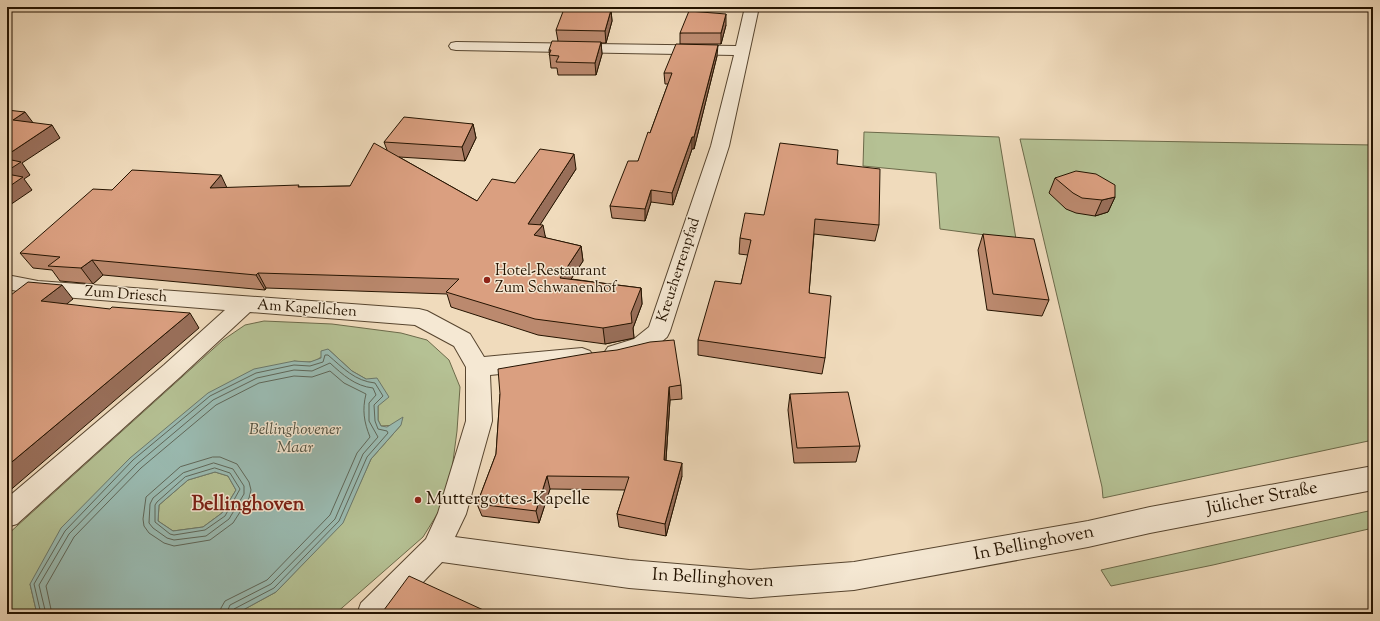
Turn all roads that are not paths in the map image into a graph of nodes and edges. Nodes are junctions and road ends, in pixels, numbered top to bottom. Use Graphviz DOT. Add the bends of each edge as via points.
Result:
graph roads {
  1 [pos="752,7"];
  2 [pos="456,46"];
  3 [pos="743,51"];
  4 [pos="7,282"];
  5 [pos="245,304"];
  6 [pos="478,367"];
  7 [pos="1373,478"];
  8 [pos="7,515"];
  9 [pos="1150,520"];
  10 [pos="436,548"];
  11 [pos="372,614"];
  1 -- 3 [label="street, Kreuzherrenpfad"];
  2 -- 3 [label="street"];
  3 -- 6 [label="street, Kreuzherrenpfad" via="720,146 659,331 642,346 618,353"];
  4 -- 5 [label="street, Zum Driesch" via="38,288"];
  5 -- 6 [label="street, Am Kapellchen" via="419,317 462,340"];
  5 -- 8 [label="street, Am Kapellchen"];
  6 -- 10 [label="street, Am Kapellchen" via="479,421 452,514"];
  7 -- 9 [label="street, Jülicher Straße"];
  9 -- 10 [label="street, In Bellinghoven" via="1081,536 854,576 750,584 628,574"];
  10 -- 11 [label="street"];
}
